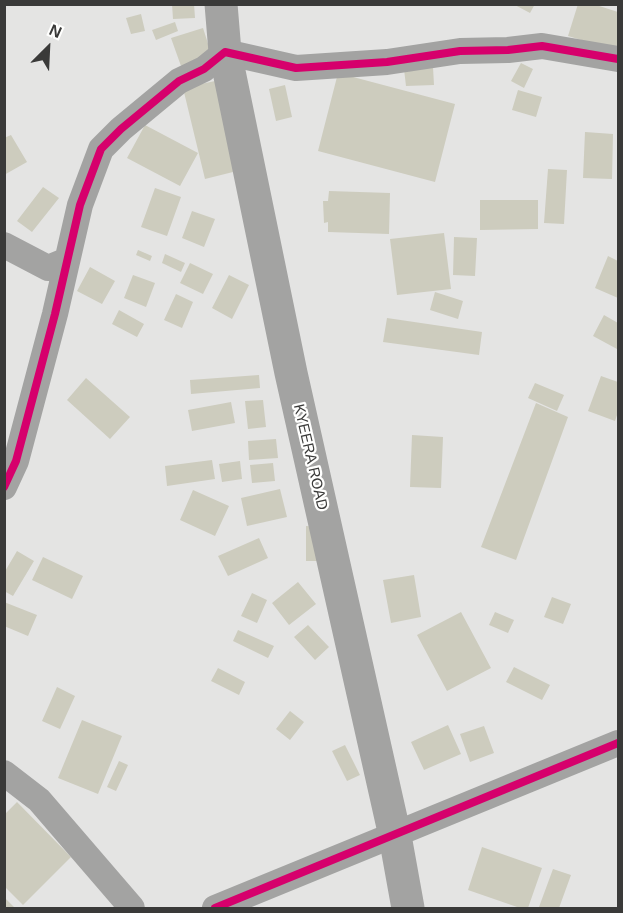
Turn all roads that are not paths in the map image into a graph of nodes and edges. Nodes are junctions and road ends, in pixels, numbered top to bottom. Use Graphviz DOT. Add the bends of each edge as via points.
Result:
graph roads {
  1 [pos="221,4"];
  2 [pos="225,52"];
  3 [pos="618,59"];
  4 [pos="4,245"];
  5 [pos="66,261"];
  6 [pos="4,487"];
  7 [pos="618,743"];
  8 [pos="4,773"];
  9 [pos="395,836"];
  10 [pos="132,909"];
  11 [pos="215,909"];
  12 [pos="408,909"];
  1 -- 2 [label="main road, KYEERA ROAD"];
  2 -- 3 [label="street" via="296,68 542,46"];
  2 -- 5 [label="street" via="204,69 179,81 101,149 80,205"];
  2 -- 9 [label="main road, KYEERA ROAD" via="291,374"];
  4 -- 5 [label="street" via="48,268"];
  5 -- 6 [label="street" via="16,461"];
  7 -- 9 [label="street"];
  8 -- 10 [label="street" via="39,800"];
  9 -- 11 [label="street"];
  9 -- 12 [label="main road, KYEERA ROAD"];
}
